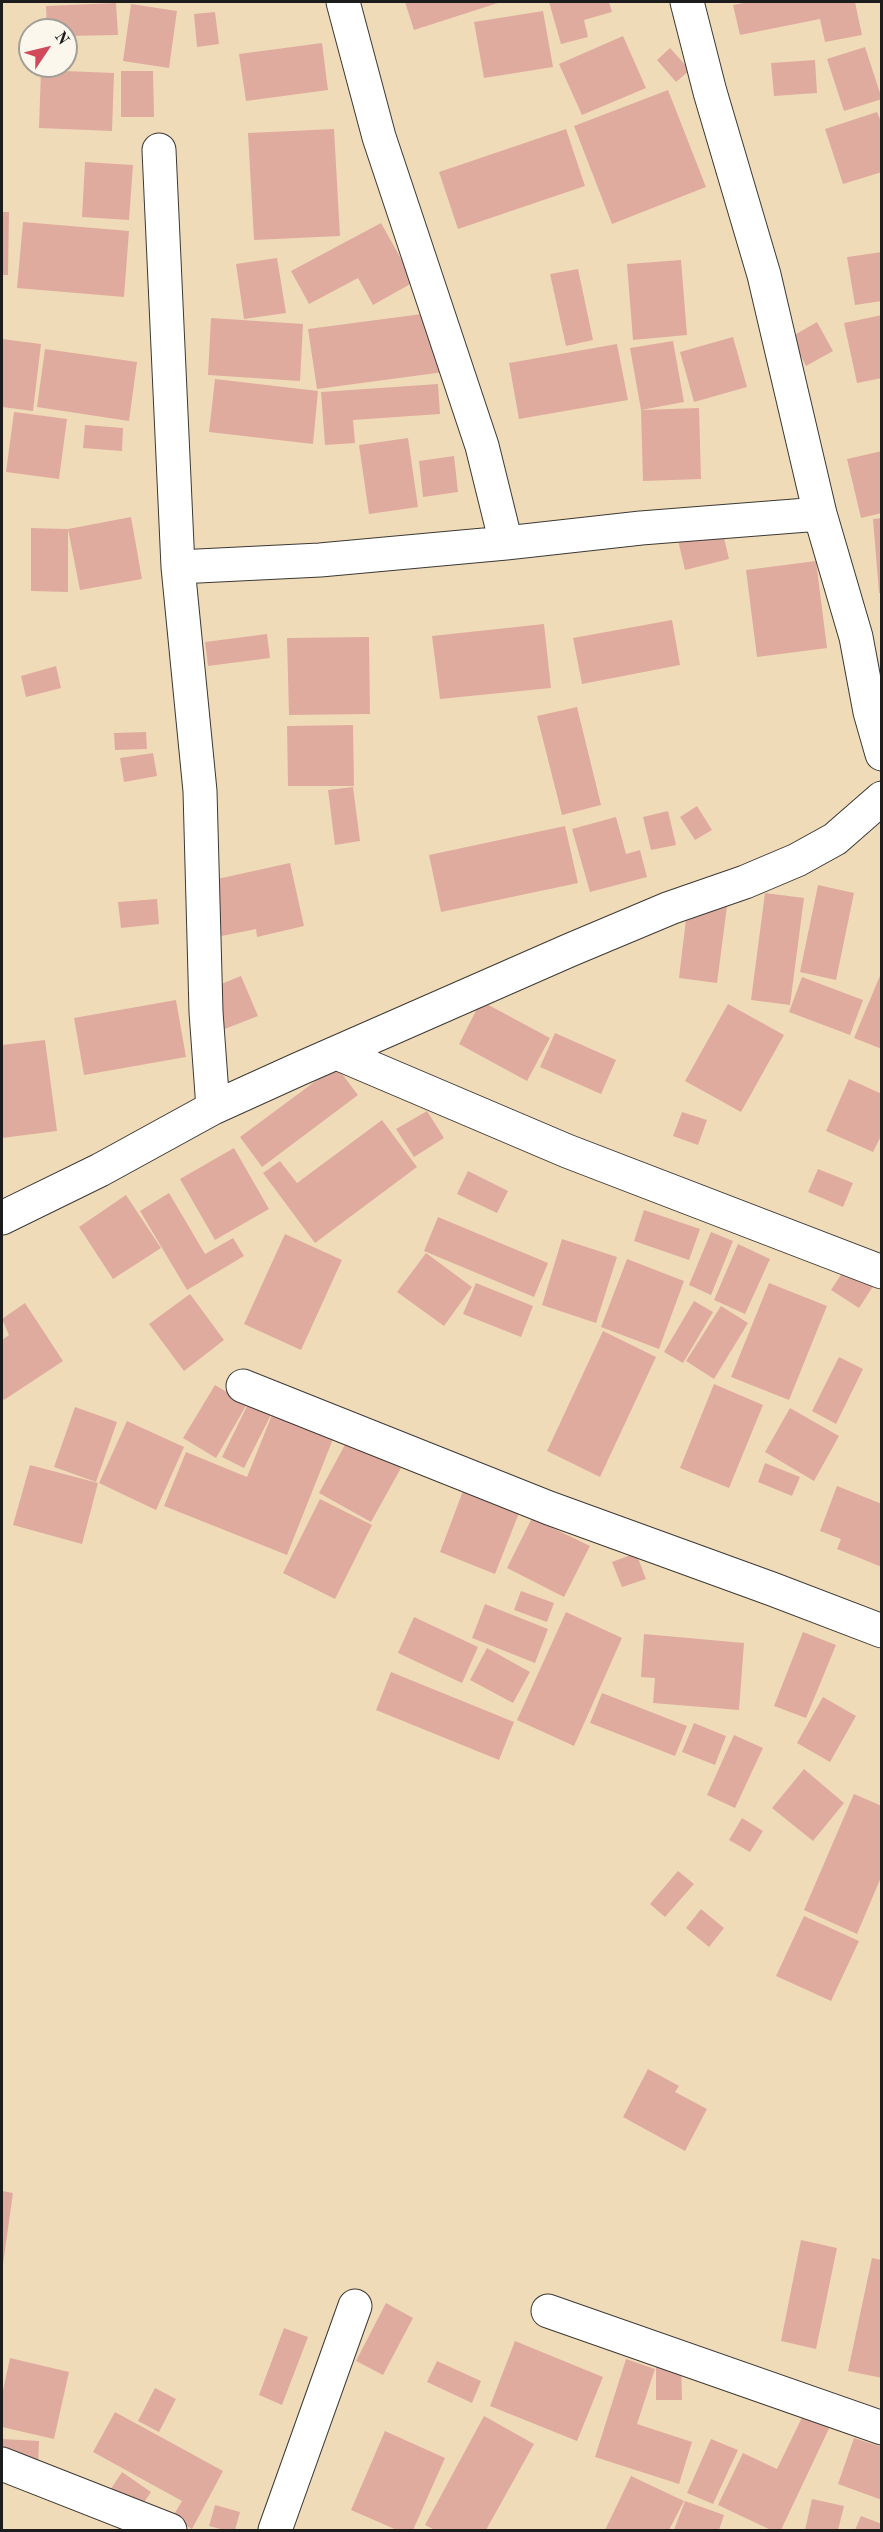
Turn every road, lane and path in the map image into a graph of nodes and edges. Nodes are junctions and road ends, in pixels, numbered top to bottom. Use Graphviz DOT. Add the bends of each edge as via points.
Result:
graph roads {
  1 [pos="343,2"];
  2 [pos="687,2"];
  3 [pos="159,150"];
  4 [pos="820,513"];
  5 [pos="506,543"];
  6 [pos="178,567"];
  7 [pos="882,754"];
  8 [pos="882,798"];
  9 [pos="339,1054"];
  10 [pos="213,1108"];
  11 [pos="2,1218"];
  12 [pos="882,1272"];
  13 [pos="243,1386"];
  14 [pos="882,1631"];
  15 [pos="355,2306"];
  16 [pos="548,2311"];
  17 [pos="882,2428"];
  18 [pos="2,2464"];
  19 [pos="170,2530"];
  20 [pos="275,2530"];
  1 -- 5 [label="street" via="379,136 482,446"];
  2 -- 4 [label="street" via="764,275"];
  3 -- 6 [label="street"];
  4 -- 5 [label="street"];
  4 -- 7 [label="street" via="856,637"];
  5 -- 6 [label="street" via="320,560"];
  6 -- 10 [label="street" via="200,791 206,1012"];
  8 -- 9 [label="street" via="835,839 797,860 570,950"];
  9 -- 10 [label="street"];
  9 -- 12 [label="street" via="567,1151"];
  10 -- 11 [label="street" via="121,1160"];
  13 -- 14 [label="street" via="549,1509"];
  15 -- 20 [label="street"];
  16 -- 17 [label="street"];
  18 -- 19 [label="street"];
}
